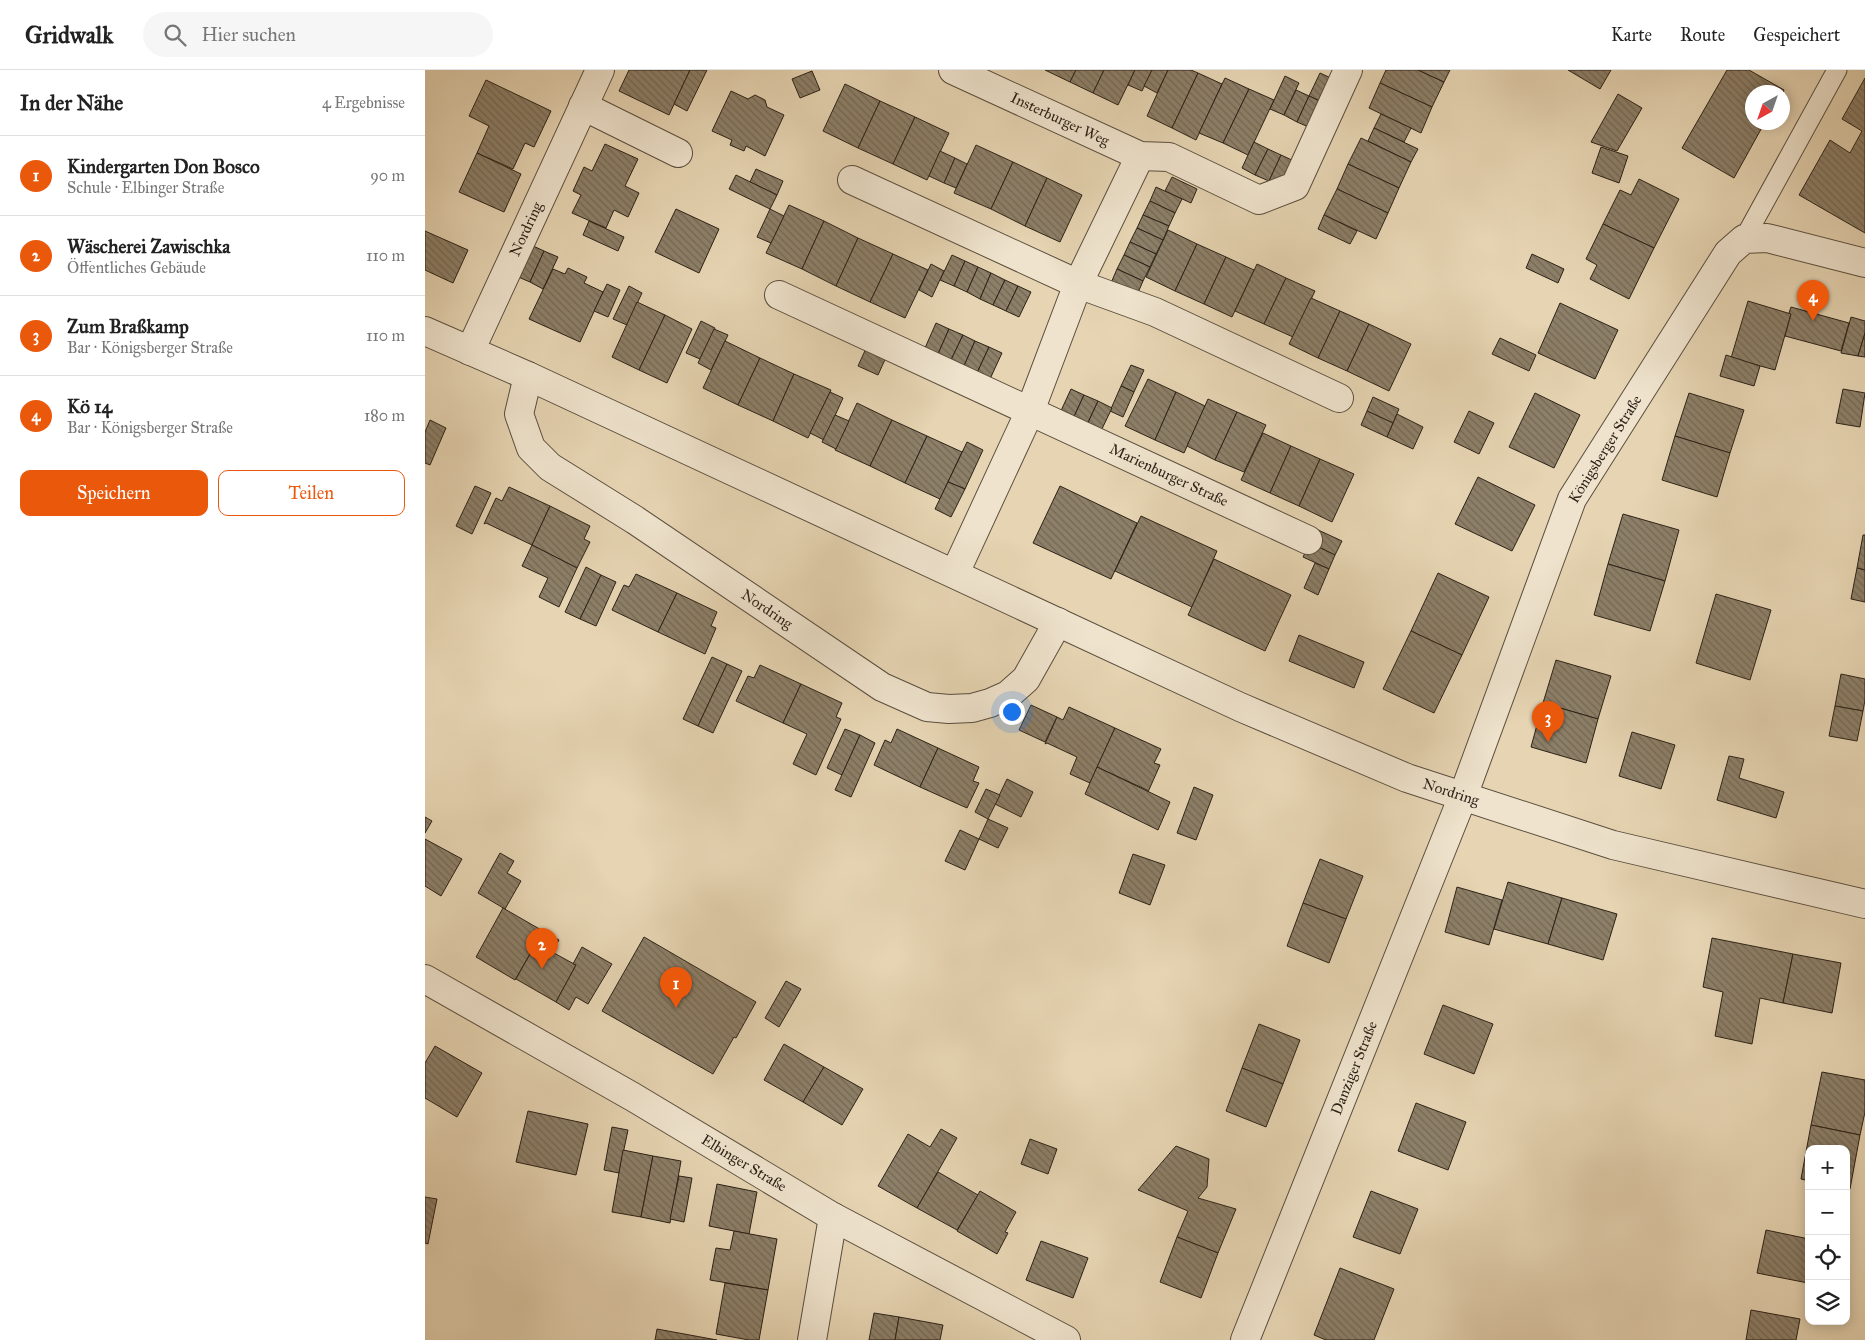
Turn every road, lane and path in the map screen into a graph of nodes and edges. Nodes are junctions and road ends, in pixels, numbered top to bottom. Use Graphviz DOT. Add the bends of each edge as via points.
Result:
graph roads {
  1 [pos="600,70"];
  2 [pos="953,70"];
  3 [pos="1348,70"];
  4 [pos="1837,70"];
  5 [pos="583,106"];
  6 [pos="677,153"];
  7 [pos="1140,156"];
  8 [pos="852,180"];
  9 [pos="1744,239"];
  10 [pos="1865,264"];
  11 [pos="1078,284"];
  12 [pos="779,295"];
  13 [pos="425,331"];
  14 [pos="470,351"];
  15 [pos="528,376"];
  16 [pos="1339,398"];
  17 [pos="1030,411"];
  18 [pos="1308,540"];
  19 [pos="955,573"];
  20 [pos="1058,622"];
  21 [pos="1463,796"];
  22 [pos="1865,904"];
  23 [pos="425,979"];
  24 [pos="833,1217"];
  25 [pos="812,1340"];
  26 [pos="1066,1340"];
  27 [pos="1245,1340"];
  1 -- 5 [label="street, Nordring"];
  2 -- 7 [label="street, Insterburger Weg"];
  3 -- 7 [label="street" via="1295,186 1259,200 1169,157"];
  4 -- 9 [label="lane"];
  5 -- 6 [label="street"];
  5 -- 14 [label="street, Nordring"];
  7 -- 11 [label="street"];
  8 -- 11 [label="street"];
  9 -- 10 [label="street" via="1767,238"];
  9 -- 21 [label="street, Königsberger Straße" via="1728,253 1572,499"];
  11 -- 16 [label="street" via="1155,312"];
  11 -- 17 [label="street"];
  12 -- 17 [label="street, Marienburger Straße"];
  13 -- 14 [label="street, Nordring"];
  14 -- 15 [label="street, Nordring"];
  15 -- 19 [label="street, Nordring"];
  15 -- 20 [label="street, Nordring" via="519,414 531,448 550,467 635,520 882,687 927,707 971,708 990,703 1008,695 1026,679"];
  17 -- 18 [label="street, Marienburger Straße"];
  17 -- 19 [label="street"];
  19 -- 20 [label="street, Nordring"];
  20 -- 21 [label="street, Nordring" via="1276,722 1407,778"];
  21 -- 22 [label="street, Nordring" via="1613,845"];
  21 -- 27 [label="street, Danziger Straße"];
  23 -- 24 [label="street, Elbinger Straße" via="633,1096"];
  24 -- 25 [label="street"];
  24 -- 26 [label="street, Elbinger Straße"];
}
